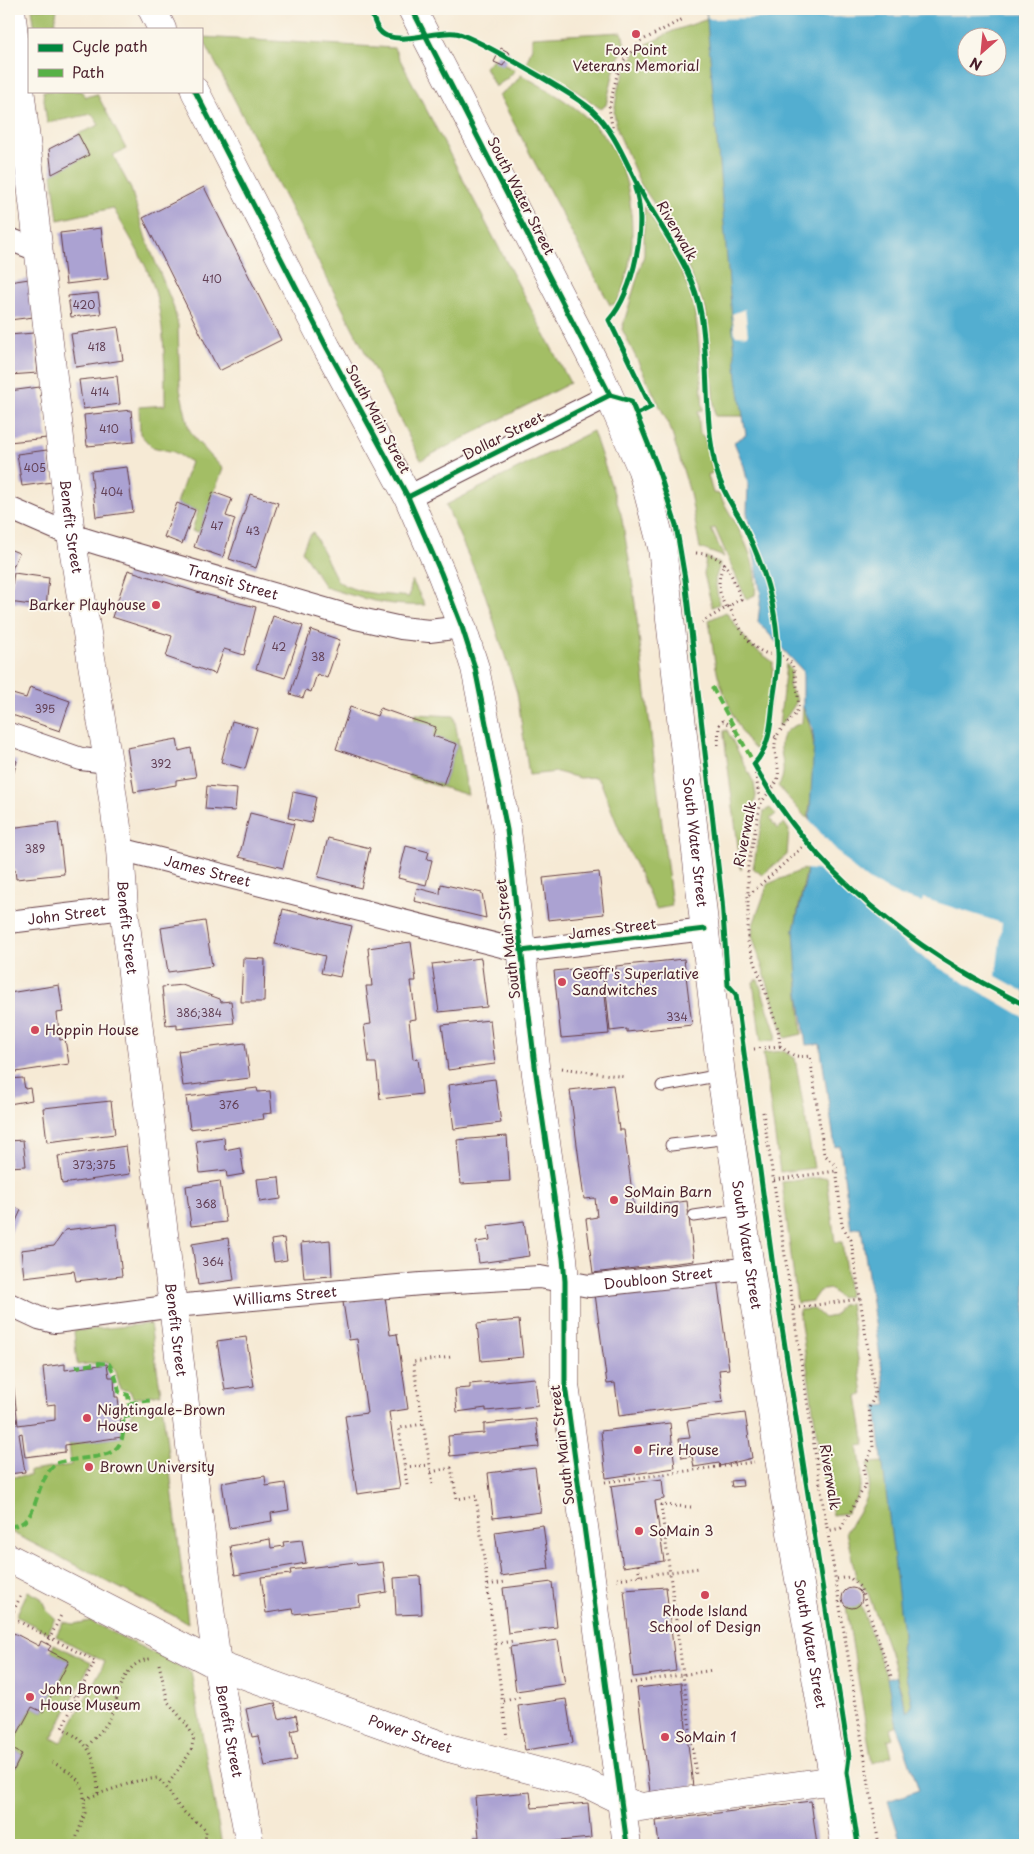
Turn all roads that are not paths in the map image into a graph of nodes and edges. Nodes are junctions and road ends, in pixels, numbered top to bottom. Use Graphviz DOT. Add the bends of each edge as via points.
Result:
graph roads {
  1 [pos="11,9"];
  2 [pos="152,9"];
  3 [pos="412,9"];
  4 [pos="162,28"];
  5 [pos="196,92"];
  6 [pos="9,239"];
  7 [pos="40,251"];
  8 [pos="610,395"];
  9 [pos="408,497"];
  10 [pos="9,508"];
  11 [pos="71,535"];
  12 [pos="462,626"];
  13 [pos="9,734"];
  14 [pos="108,762"];
  15 [pos="120,849"];
  16 [pos="124,908"];
  17 [pos="9,922"];
  18 [pos="705,929"];
  19 [pos="521,952"];
  20 [pos="721,1075"];
  21 [pos="662,1086"];
  22 [pos="732,1138"];
  23 [pos="671,1145"];
  24 [pos="742,1209"];
  25 [pos="694,1216"];
  26 [pos="752,1268"];
  27 [pos="565,1282"];
  28 [pos="9,1304"];
  29 [pos="174,1306"];
  30 [pos="9,1558"];
  31 [pos="218,1665"];
  32 [pos="835,1780"];
  33 [pos="620,1800"];
  34 [pos="250,1845"];
  35 [pos="627,1845"];
  36 [pos="845,1845"];
  1 -- 7 [label="main road, Benefit Street"];
  2 -- 4 [label="main road"];
  3 -- 8 [label="main road, South Water Street"];
  5 -- 9 [label="main road, South Main Street" via="327,348"];
  6 -- 7 [label="street"];
  7 -- 11 [label="main road, Benefit Street"];
  8 -- 9 [label="street, Dollar Street"];
  8 -- 18 [label="main road, South Water Street" via="642,470 662,548"];
  9 -- 12 [label="main road, South Main Street"];
  10 -- 11 [label="street, Transit Street"];
  11 -- 12 [label="street, Transit Street" via="401,628 429,630"];
  11 -- 14 [label="main road, Benefit Street"];
  12 -- 19 [label="main road, South Main Street" via="475,668 507,830"];
  13 -- 14 [label="street" via="81,759"];
  14 -- 15 [label="main road, Benefit Street"];
  15 -- 16 [label="main road, Benefit Street"];
  15 -- 19 [label="street, James Street"];
  16 -- 17 [label="street, John Street"];
  16 -- 29 [label="main road, Benefit Street"];
  18 -- 19 [label="street, James Street"];
  18 -- 20 [label="main road, South Water Street"];
  19 -- 27 [label="main road, South Main Street"];
  20 -- 21 [label="lane"];
  20 -- 22 [label="main road, South Water Street"];
  22 -- 23 [label="lane"];
  22 -- 24 [label="main road, South Water Street"];
  24 -- 25 [label="lane"];
  24 -- 26 [label="main road, South Water Street"];
  26 -- 27 [label="street, Doubloon Street" via="589,1286"];
  26 -- 32 [label="main road, South Water Street" via="785,1498"];
  27 -- 29 [label="street, Williams Street" via="540,1277 421,1284"];
  27 -- 33 [label="main road, South Main Street" via="565,1385"];
  28 -- 29 [label="street, Williams Street" via="55,1322"];
  29 -- 31 [label="main road, Benefit Street"];
  30 -- 31 [label="main road, Power Street"];
  31 -- 33 [label="main road, Power Street" via="449,1748 589,1785"];
  31 -- 34 [label="main road, Benefit Street"];
  32 -- 33 [label="main road, Power Street" via="641,1807"];
  32 -- 36 [label="main road, South Water Street"];
  33 -- 35 [label="main road, South Main Street"];
}
